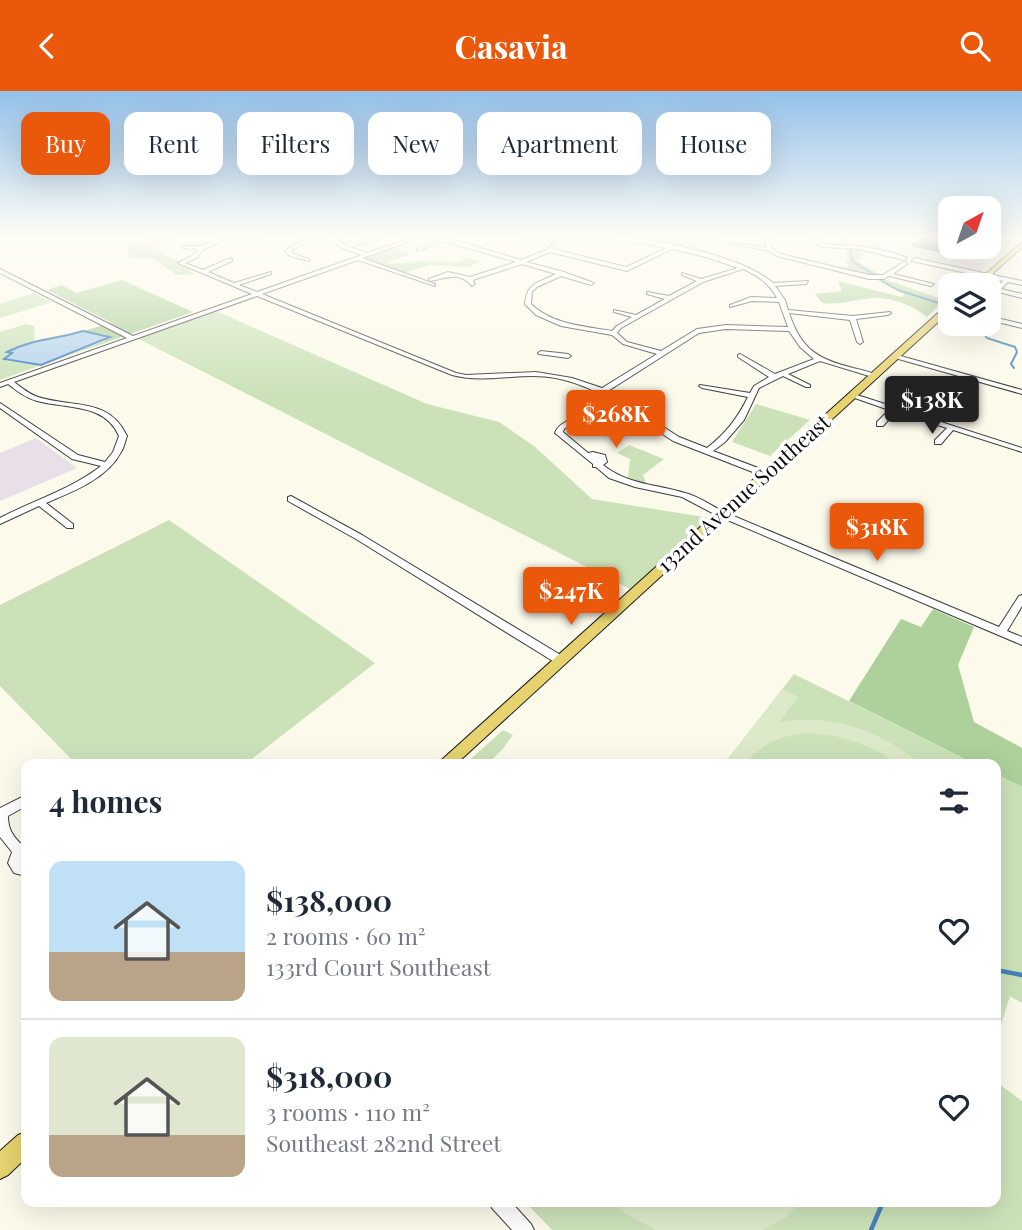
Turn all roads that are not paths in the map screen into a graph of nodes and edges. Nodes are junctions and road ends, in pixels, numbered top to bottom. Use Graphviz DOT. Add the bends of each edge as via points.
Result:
graph roads {
  1 [pos="34,288"];
  2 [pos="246,288"];
  3 [pos="271,288"];
  4 [pos="532,288"];
  5 [pos="688,288"];
  6 [pos="774,288"];
  7 [pos="999,288"];
  8 [pos="257,293"];
  9 [pos="649,293"];
  10 [pos="1022,296"];
  11 [pos="669,298"];
  12 [pos="782,300"];
  13 [pos="732,306"];
  14 [pos="616,311"];
  15 [pos="785,311"];
  16 [pos="888,313"];
  17 [pos="636,317"];
  18 [pos="853,318"];
  19 [pos="938,319"];
  20 [pos="1001,321"];
  21 [pos="1022,326"];
  22 [pos="790,329"];
  23 [pos="614,333"];
  24 [pos="132,338"];
  25 [pos="860,342"];
  26 [pos="541,353"];
  27 [pos="660,353"];
  28 [pos="558,356"];
  29 [pos="568,356"];
  30 [pos="740,356"];
  31 [pos="897,357"];
  32 [pos="820,359"];
  33 [pos="550,375"];
  34 [pos="778,375"];
  35 [pos="876,376"];
  36 [pos="4,384"];
  37 [pos="702,386"];
  38 [pos="807,386"];
  39 [pos="603,391"];
  40 [pos="1022,391"];
  41 [pos="751,395"];
  42 [pos="854,396"];
  43 [pos="0,405"];
  44 [pos="627,406"];
  45 [pos="894,409"];
  46 [pos="880,423"];
  47 [pos="952,427"];
  48 [pos="938,442"];
  49 [pos="1022,450"];
  50 [pos="707,451"];
  51 [pos="107,465"];
  52 [pos="766,474"];
  53 [pos="291,499"];
  54 [pos="39,502"];
  55 [pos="721,514"];
  56 [pos="0,521"];
  57 [pos="70,526"];
  58 [pos="1022,598"];
  59 [pos="1001,632"];
  60 [pos="1022,641"];
  61 [pos="560,660"];
  62 [pos="451,759"];
  63 [pos="21,803"];
  64 [pos="1,814"];
  65 [pos="21,848"];
  66 [pos="21,852"];
  67 [pos="21,869"];
  68 [pos="21,1148"];
  69 [pos="0,1167"];
  70 [pos="503,1207"];
  71 [pos="525,1230"];
  1 -- 24 [label="street"];
  2 -- 8 [label="street"];
  3 -- 8 [label="street"];
  4 -- 23 [label="street" via="527,300 538,314 563,325"];
  5 -- 11 [label="street"];
  6 -- 12 [label="street"];
  7 -- 10 [label="street"];
  8 -- 24 [label="street"];
  8 -- 33 [label="street" via="466,377"];
  9 -- 11 [label="street"];
  11 -- 17 [label="street"];
  12 -- 13 [label="street" via="751,299"];
  12 -- 15 [label="street"];
  14 -- 17 [label="street"];
  15 -- 18 [label="street"];
  15 -- 22 [label="street"];
  16 -- 18 [label="street"];
  17 -- 23 [label="street"];
  18 -- 25 [label="street"];
  19 -- 31 [label="main road, 132nd Avenue Southeast"];
  20 -- 21 [label="street"];
  22 -- 27 [label="street" via="715,327 690,334"];
  22 -- 32 [label="street" via="805,350"];
  23 -- 27 [label="street" via="625,343"];
  24 -- 36 [label="street"];
  26 -- 28 [label="street"];
  27 -- 39 [label="street"];
  28 -- 29 [label="street"];
  28 -- 33 [label="street"];
  30 -- 34 [label="street"];
  31 -- 35 [label="main road, 132nd Avenue Southeast"];
  31 -- 40 [label="street"];
  32 -- 34 [label="street"];
  32 -- 35 [label="street"];
  33 -- 39 [label="street"];
  34 -- 38 [label="street"];
  34 -- 41 [label="street"];
  35 -- 42 [label="main road, 132nd Avenue Southeast"];
  36 -- 51 [label="street" via="35,398 114,419 121,428 122,442"];
  37 -- 41 [label="street"];
  39 -- 44 [label="street"];
  41 -- 50 [label="street" via="741,418"];
  42 -- 45 [label="street"];
  42 -- 52 [label="main road, 132nd Avenue Southeast"];
  43 -- 51 [label="street" via="75,457"];
  44 -- 50 [label="street" via="676,439"];
  44 -- 55 [label="street" via="570,421 559,433 619,479 685,495"];
  45 -- 46 [label="street"];
  45 -- 47 [label="street"];
  47 -- 48 [label="street"];
  47 -- 49 [label="street"];
  50 -- 52 [label="street"];
  51 -- 54 [label="street" via="87,480"];
  52 -- 55 [label="main road, 132nd Avenue Southeast"];
  53 -- 61 [label="street"];
  54 -- 56 [label="street"];
  54 -- 57 [label="street"];
  55 -- 59 [label="street"];
  55 -- 61 [label="main road, 132nd Avenue Southeast"];
  58 -- 59 [label="street"];
  59 -- 60 [label="street"];
  61 -- 62 [label="main road, 132nd Avenue Southeast"];
  63 -- 64 [label="street"];
  64 -- 65 [label="street" via="1,828 10,843"];
  66 -- 67 [label="street" via="15,863"];
  68 -- 69 [label="main road"];
  70 -- 71 [label="street"];
}
